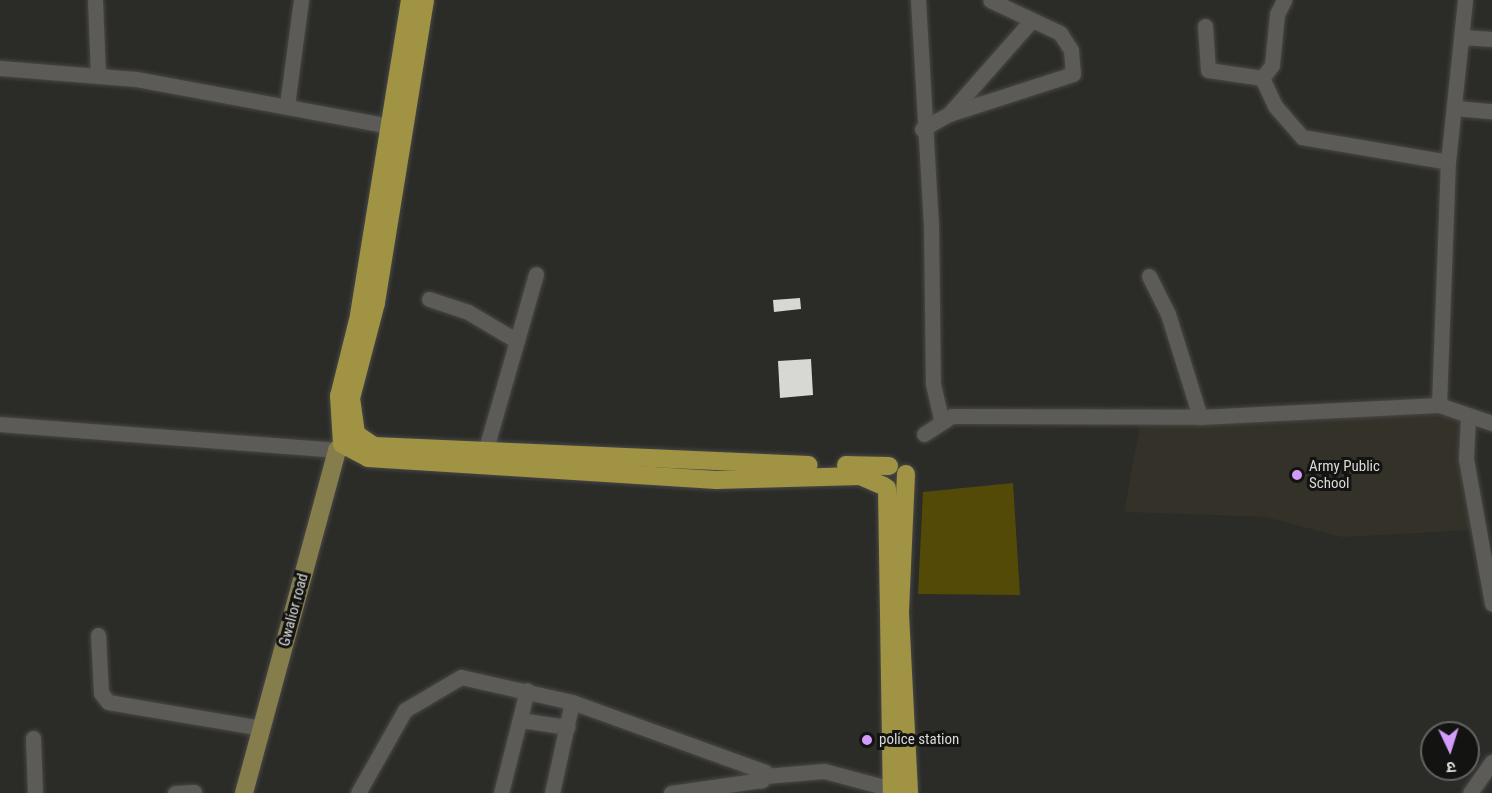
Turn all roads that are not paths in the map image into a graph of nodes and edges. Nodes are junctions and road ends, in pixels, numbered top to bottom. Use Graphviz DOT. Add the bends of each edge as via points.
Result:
graph roads {
  1 [pos="95,0"];
  2 [pos="302,0"];
  3 [pos="410,0"];
  4 [pos="425,0"];
  5 [pos="918,0"];
  6 [pos="990,0"];
  7 [pos="1284,0"];
  8 [pos="1465,0"];
  9 [pos="1032,20"];
  10 [pos="1205,26"];
  11 [pos="1463,37"];
  12 [pos="1492,39"];
  13 [pos="0,68"];
  14 [pos="98,76"];
  15 [pos="1262,78"];
  16 [pos="288,105"];
  17 [pos="1455,108"];
  18 [pos="1492,111"];
  19 [pos="949,114"];
  20 [pos="389,126"];
  21 [pos="922,129"];
  22 [pos="1448,162"];
  23 [pos="536,274"];
  24 [pos="1149,276"];
  25 [pos="429,299"];
  26 [pos="517,341"];
  27 [pos="1439,405"];
  28 [pos="1468,416"];
  29 [pos="1200,417"];
  30 [pos="941,419"];
  31 [pos="0,423"];
  32 [pos="1492,423"];
  33 [pos="924,434"];
  34 [pos="345,443"];
  35 [pos="485,452"];
  36 [pos="889,466"];
  37 [pos="906,474"];
  38 [pos="885,487"];
  39 [pos="1492,604"];
  40 [pos="98,635"];
  41 [pos="527,690"];
  42 [pos="572,702"];
  43 [pos="520,720"];
  44 [pos="567,727"];
  45 [pos="261,728"];
  46 [pos="33,738"];
  47 [pos="1492,762"];
  48 [pos="765,776"];
  49 [pos="194,792"];
  50 [pos="898,792"];
  51 [pos="35,793"];
  52 [pos="176,793"];
  53 [pos="244,793"];
  54 [pos="358,793"];
  55 [pos="501,793"];
  56 [pos="552,793"];
  57 [pos="671,793"];
  58 [pos="1470,793"];
  1 -- 14 [label="street"];
  2 -- 16 [label="street"];
  3 -- 20 [label="highway"];
  4 -- 34 [label="highway" via="376,303 351,398"];
  5 -- 21 [label="street"];
  6 -- 9 [label="street"];
  7 -- 15 [label="street" via="1277,14 1272,66"];
  8 -- 11 [label="street"];
  9 -- 19 [label="street"];
  9 -- 19 [label="street" via="1062,36 1073,74"];
  10 -- 15 [label="street" via="1208,70"];
  11 -- 12 [label="street"];
  11 -- 17 [label="street"];
  13 -- 14 [label="street"];
  14 -- 16 [label="street"];
  15 -- 22 [label="street" via="1275,106 1307,139"];
  16 -- 20 [label="street"];
  17 -- 18 [label="street"];
  17 -- 22 [label="street"];
  19 -- 21 [label="street"];
  20 -- 34 [label="highway" via="359,316 339,396"];
  21 -- 30 [label="street" via="931,224 933,384"];
  22 -- 27 [label="street"];
  23 -- 26 [label="street"];
  24 -- 29 [label="street" via="1165,307"];
  25 -- 26 [label="street" via="468,312"];
  26 -- 35 [label="street"];
  27 -- 28 [label="street"];
  27 -- 29 [label="street"];
  28 -- 32 [label="street"];
  28 -- 39 [label="street" via="1466,459"];
  29 -- 30 [label="street"];
  30 -- 33 [label="street"];
  31 -- 34 [label="street"];
  34 -- 35 [label="highway"];
  34 -- 38 [label="highway" via="368,458 716,480 860,476"];
  34 -- 45 [label="main road, Gwalior road"];
  35 -- 36 [label="highway" via="716,465"];
  36 -- 37 [label="highway"];
  36 -- 38 [label="highway" via="881,474"];
  37 -- 38 [label="highway" via="903,486"];
  37 -- 50 [label="highway"];
  38 -- 50 [label="highway"];
  40 -- 45 [label="street" via="101,693 108,702"];
  41 -- 42 [label="street"];
  41 -- 43 [label="street"];
  41 -- 54 [label="street" via="471,678 449,680 405,710"];
  42 -- 44 [label="street"];
  42 -- 48 [label="street"];
  43 -- 44 [label="street"];
  43 -- 55 [label="street"];
  44 -- 56 [label="street"];
  45 -- 53 [label="main road, Gwalior road"];
  46 -- 51 [label="street"];
  47 -- 58 [label="street"];
  48 -- 50 [label="street" via="824,771"];
  48 -- 57 [label="street"];
  49 -- 52 [label="street"];
}
